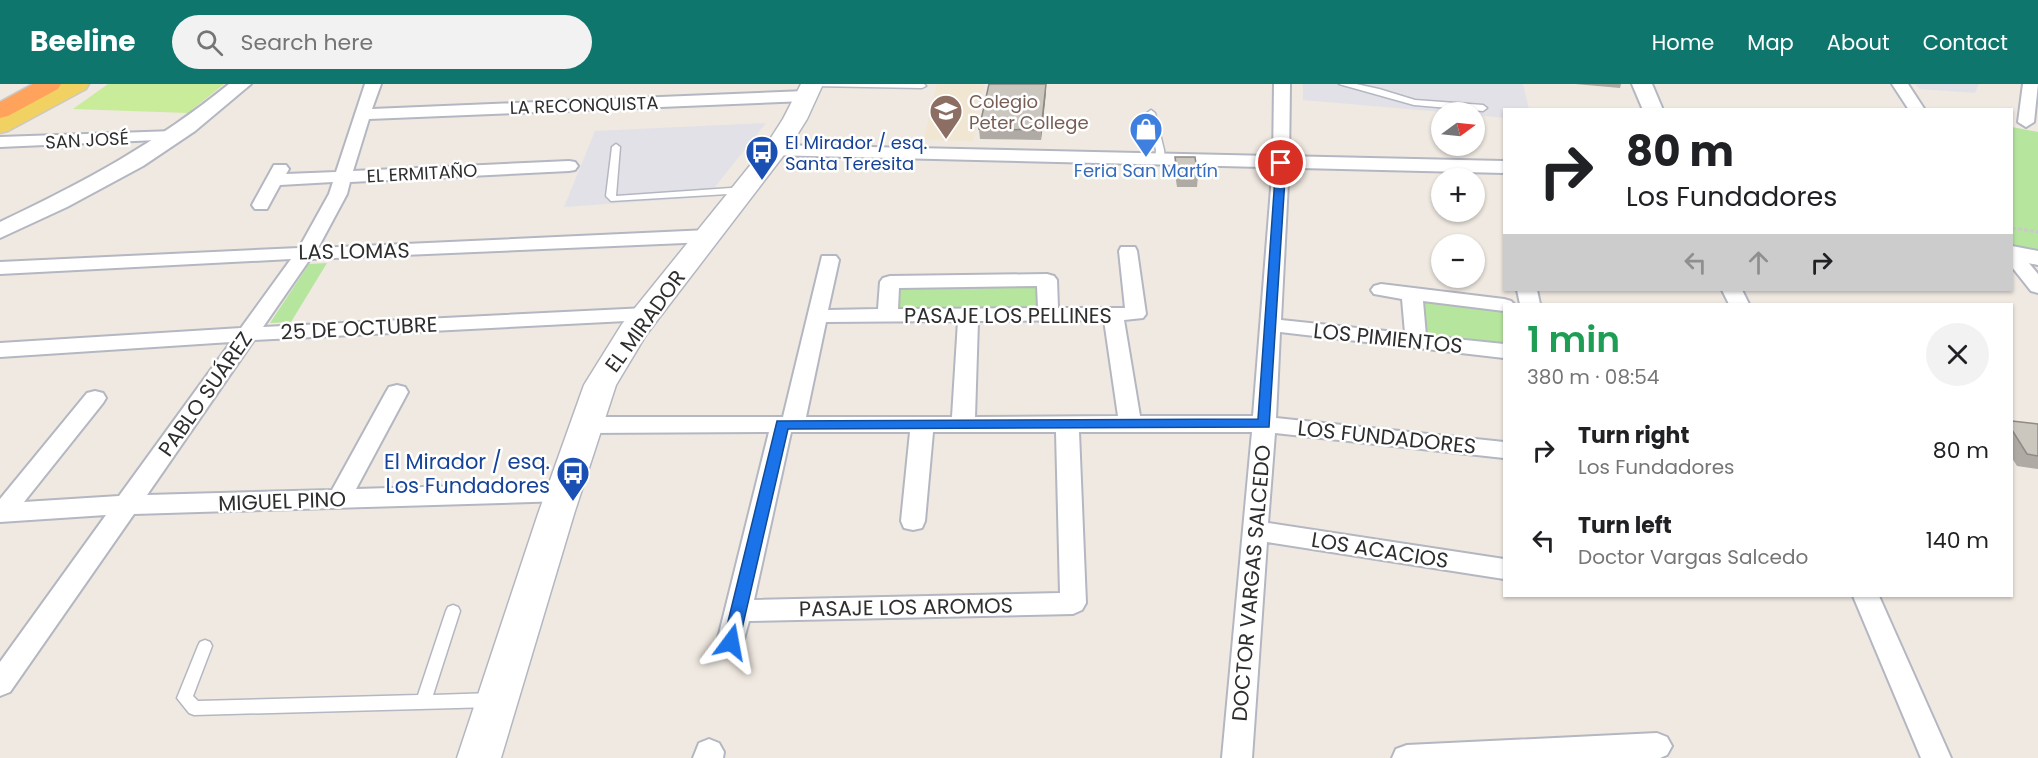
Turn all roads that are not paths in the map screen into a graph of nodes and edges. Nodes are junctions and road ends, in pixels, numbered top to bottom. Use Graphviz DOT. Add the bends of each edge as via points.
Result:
graph roads {
  1 [pos="50,84"];
  2 [pos="78,84"];
  3 [pos="241,84"];
  4 [pos="373,84"];
  5 [pos="1282,84"];
  6 [pos="1343,84"];
  7 [pos="1642,84"];
  8 [pos="1900,84"];
  9 [pos="2034,85"];
  10 [pos="922,86"];
  11 [pos="810,88"];
  12 [pos="1431,103"];
  13 [pos="1652,108"];
  14 [pos="1916,108"];
  15 [pos="0,111"];
  16 [pos="1151,112"];
  17 [pos="362,114"];
  18 [pos="2025,122"];
  19 [pos="0,126"];
  20 [pos="174,136"];
  21 [pos="0,142"];
  22 [pos="616,147"];
  23 [pos="775,151"];
  24 [pos="1160,160"];
  25 [pos="1281,163"];
  26 [pos="569,166"];
  27 [pos="1503,167"];
  28 [pos="342,177"];
  29 [pos="745,190"];
  30 [pos="261,205"];
  31 [pos="0,231"];
  32 [pos="708,236"];
  33 [pos="1128,251"];
  34 [pos="304,253"];
  35 [pos="2013,254"];
  36 [pos="2013,255"];
  37 [pos="2038,258"];
  38 [pos="829,260"];
  39 [pos="0,268"];
  40 [pos="2038,287"];
  41 [pos="1381,290"];
  42 [pos="1412,294"];
  43 [pos="1503,305"];
  44 [pos="646,314"];
  45 [pos="1048,315"];
  46 [pos="1113,315"];
  47 [pos="817,316"];
  48 [pos="886,316"];
  49 [pos="968,316"];
  50 [pos="1271,325"];
  51 [pos="248,334"];
  52 [pos="1416,341"];
  53 [pos="0,350"];
  54 [pos="1503,351"];
  55 [pos="397,392"];
  56 [pos="95,398"];
  57 [pos="788,424"];
  58 [pos="922,424"];
  59 [pos="963,424"];
  60 [pos="1067,424"];
  61 [pos="1130,424"];
  62 [pos="1264,424"];
  63 [pos="585,425"];
  64 [pos="1503,450"];
  65 [pos="564,492"];
  66 [pos="339,499"];
  67 [pos="126,505"];
  68 [pos="1,513"];
  69 [pos="913,521"];
  70 [pos="1256,531"];
  71 [pos="1503,569"];
  72 [pos="1866,597"];
  73 [pos="453,611"];
  74 [pos="738,611"];
  75 [pos="731,642"];
  76 [pos="205,646"];
  77 [pos="2,680"];
  78 [pos="497,700"];
  79 [pos="423,702"];
  80 [pos="1657,746"];
  81 [pos="1599,754"];
  82 [pos="479,758"];
  83 [pos="1237,758"];
  84 [pos="1407,758"];
  85 [pos="1936,758"];
  1 -- 15 [label="highway"];
  2 -- 19 [label="main road"];
  3 -- 20 [label="street"];
  4 -- 17 [label="street, PABLO SUÁREZ"];
  5 -- 25 [label="street, DOCTOR VARGAS SALCEDO"];
  6 -- 12 [label="lane"];
  7 -- 13 [label="street"];
  8 -- 14 [label="street"];
  9 -- 18 [label="street"];
  10 -- 11 [label="lane"];
  11 -- 17 [label="street, LA RECONQUISTA"];
  11 -- 23 [label="main road, EL MIRADOR"];
  16 -- 24 [label="lane"];
  17 -- 28 [label="street, PABLO SUÁREZ"];
  20 -- 21 [label="street, SAN JOSÉ"];
  20 -- 31 [label="street" via="113,174"];
  22 -- 29 [label="lane" via="611,196 614,198"];
  23 -- 24 [label="street"];
  23 -- 29 [label="main road, EL MIRADOR"];
  24 -- 25 [label="street"];
  25 -- 27 [label="street"];
  25 -- 50 [label="street, DOCTOR VARGAS SALCEDO"];
  26 -- 28 [label="street, EL ERMITAÑO"];
  28 -- 30 [label="street, EL ERMITAÑO" via="277,175"];
  28 -- 34 [label="street, PABLO SUÁREZ" via="330,211"];
  29 -- 32 [label="main road, EL MIRADOR"];
  32 -- 34 [label="street, LAS LOMAS"];
  32 -- 44 [label="main road, EL MIRADOR"];
  33 -- 46 [label="street, PASAJE LOS PELLINES" via="1136,314"];
  34 -- 39 [label="street, LAS LOMAS"];
  34 -- 51 [label="street, PABLO SUÁREZ"];
  35 -- 37 [label="street"];
  36 -- 40 [label="street"];
  38 -- 47 [label="street"];
  41 -- 42 [label="street"];
  42 -- 43 [label="street"];
  42 -- 52 [label="street"];
  44 -- 51 [label="street, 25 DE OCTUBRE"];
  44 -- 63 [label="main road, EL MIRADOR" via="610,367"];
  45 -- 46 [label="street, PASAJE LOS PELLINES"];
  45 -- 48 [label="street" via="1047,280 1036,280 890,282"];
  45 -- 49 [label="street, PASAJE LOS PELLINES"];
  46 -- 61 [label="street"];
  47 -- 48 [label="street, PASAJE LOS PELLINES"];
  47 -- 57 [label="street"];
  48 -- 49 [label="street, PASAJE LOS PELLINES"];
  49 -- 59 [label="street"];
  50 -- 52 [label="street, LOS PIMIENTOS"];
  50 -- 62 [label="street, DOCTOR VARGAS SALCEDO"];
  51 -- 53 [label="street, 25 DE OCTUBRE"];
  51 -- 67 [label="street, PABLO SUÁREZ"];
  52 -- 54 [label="street, LOS PIMIENTOS"];
  55 -- 66 [label="street"];
  56 -- 68 [label="street"];
  57 -- 58 [label="street, LOS FUNDADORES"];
  57 -- 63 [label="street, LOS FUNDADORES"];
  57 -- 74 [label="street"];
  58 -- 59 [label="street, LOS FUNDADORES"];
  58 -- 69 [label="street"];
  59 -- 60 [label="street, LOS FUNDADORES"];
  60 -- 61 [label="street, LOS FUNDADORES"];
  60 -- 74 [label="street, PASAJE LOS AROMOS" via="1073,603"];
  61 -- 62 [label="street, LOS FUNDADORES"];
  62 -- 64 [label="street, LOS FUNDADORES"];
  62 -- 70 [label="street, DOCTOR VARGAS SALCEDO"];
  63 -- 65 [label="main road, EL MIRADOR"];
  65 -- 66 [label="street, MIGUEL PINO"];
  65 -- 78 [label="main road, EL MIRADOR"];
  66 -- 67 [label="street, MIGUEL PINO"];
  67 -- 68 [label="street, MIGUEL PINO"];
  67 -- 77 [label="street, PABLO SUÁREZ"];
  70 -- 71 [label="street, LOS ACACIOS"];
  70 -- 83 [label="street, DOCTOR VARGAS SALCEDO"];
  72 -- 85 [label="street"];
  73 -- 79 [label="lane"];
  74 -- 75 [label="street"];
  76 -- 79 [label="lane" via="185,698 195,708"];
  78 -- 79 [label="lane"];
  78 -- 82 [label="main road, EL MIRADOR"];
  80 -- 81 [label="street"];
  81 -- 84 [label="street"];
}
